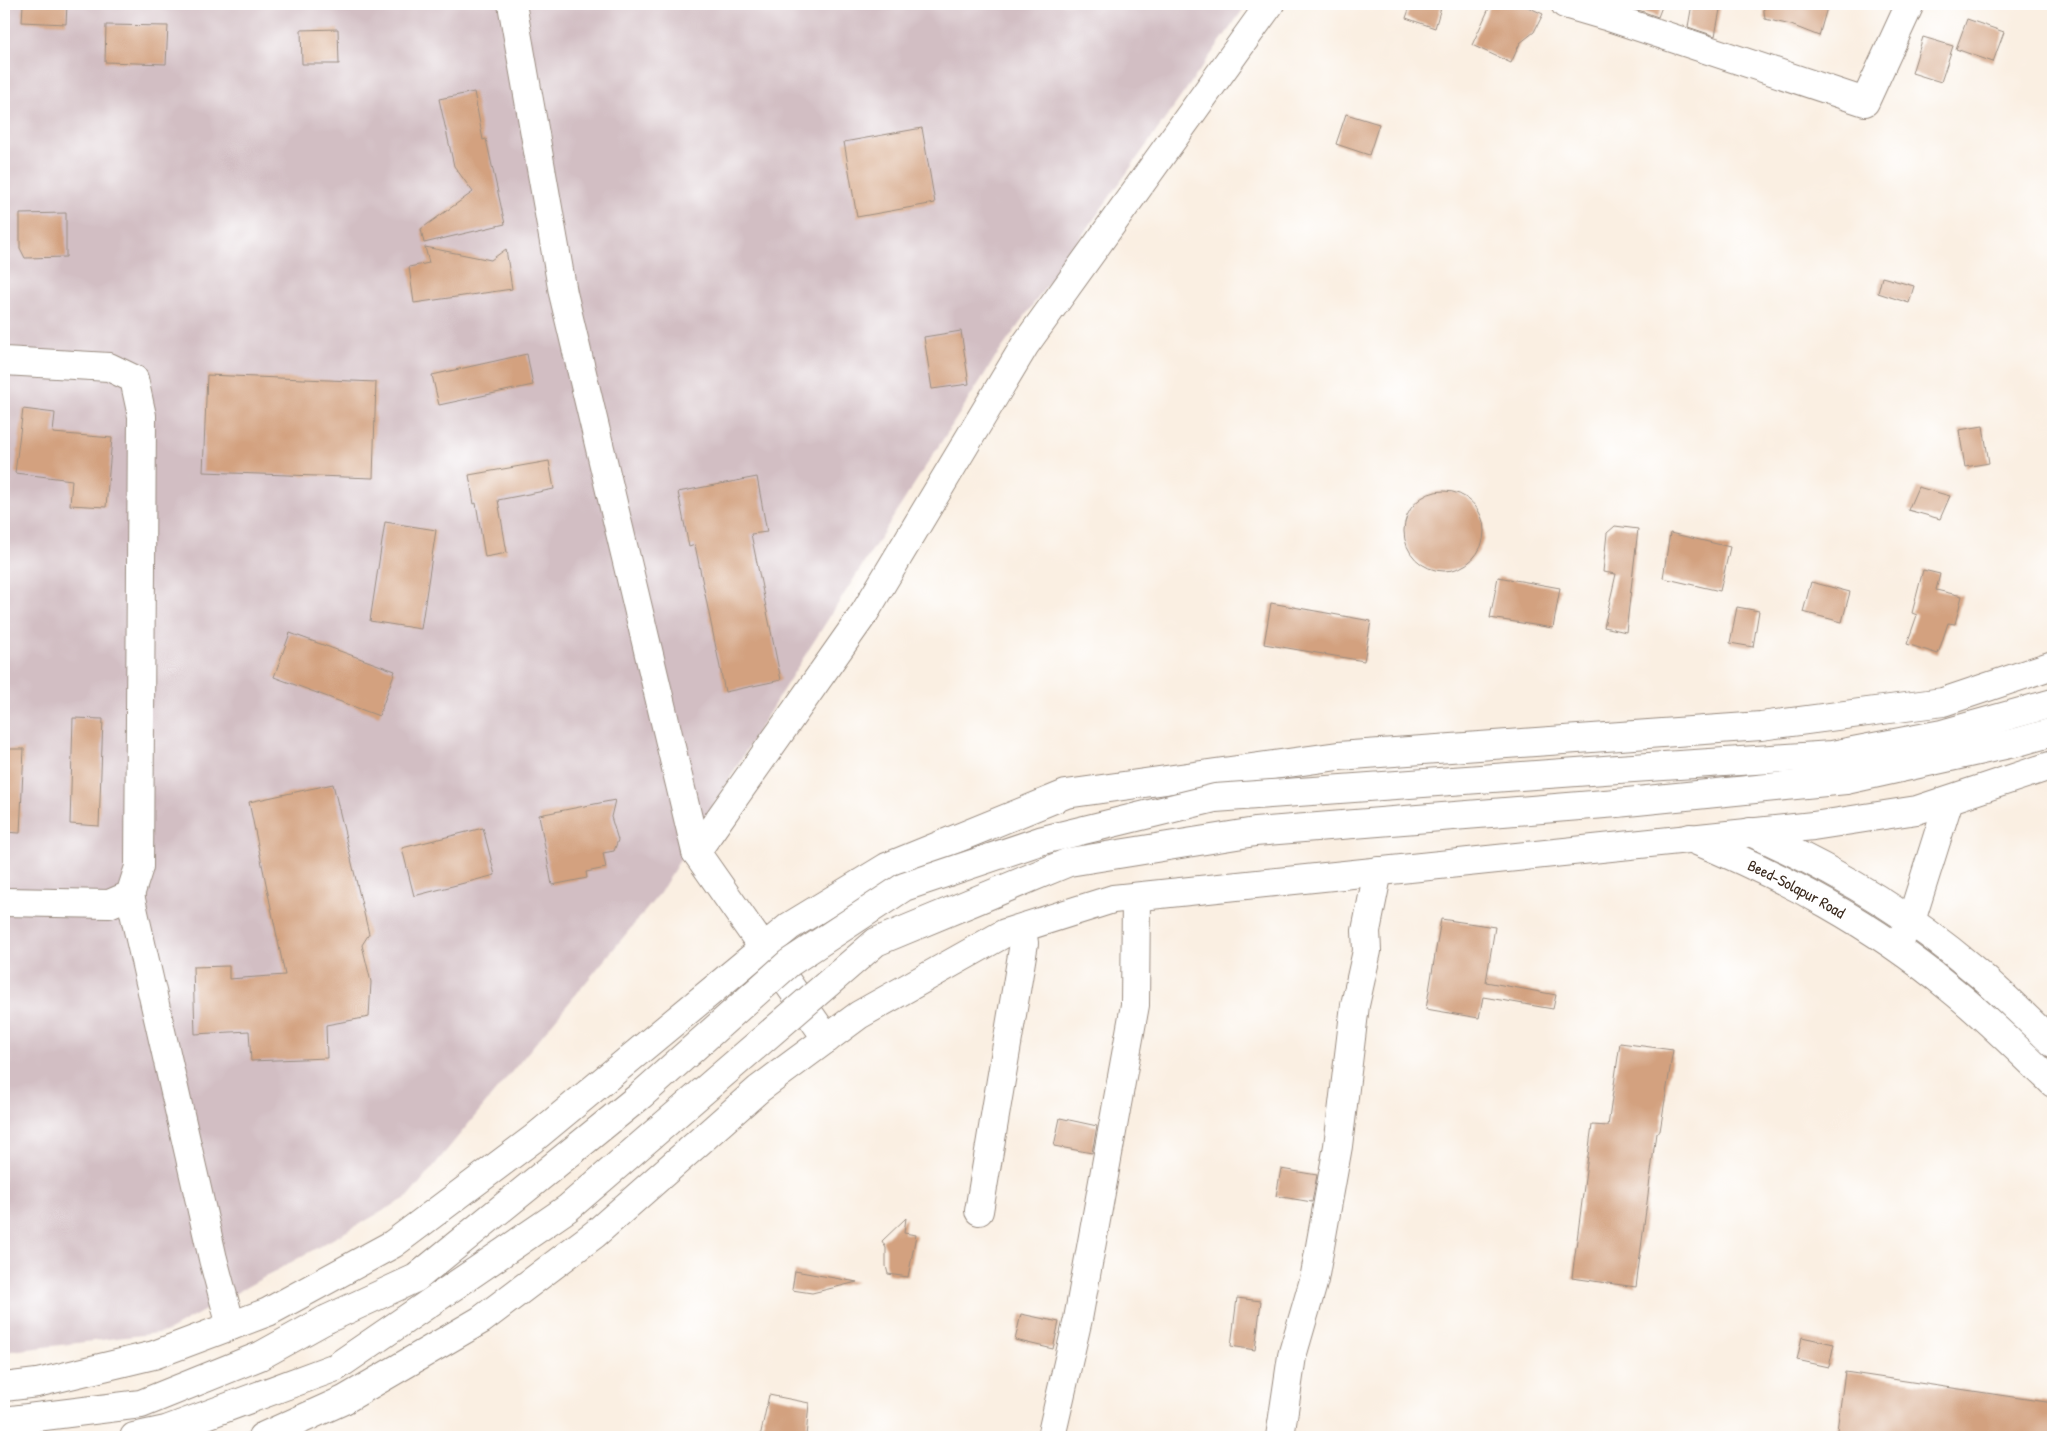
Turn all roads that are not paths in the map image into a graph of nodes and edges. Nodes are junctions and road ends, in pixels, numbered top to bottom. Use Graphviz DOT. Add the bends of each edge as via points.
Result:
graph roads {
  1 [pos="512,4"];
  2 [pos="1270,4"];
  3 [pos="1564,4"];
  4 [pos="1909,4"];
  5 [pos="1608,10"];
  6 [pos="4,361"];
  7 [pos="2053,665"];
  8 [pos="2053,703"];
  9 [pos="2053,732"];
  10 [pos="2053,765"];
  11 [pos="1948,800"];
  12 [pos="1750,832"];
  13 [pos="1690,838"];
  14 [pos="696,852"];
  15 [pos="1378,871"];
  16 [pos="130,895"];
  17 [pos="1136,896"];
  18 [pos="4,902"];
  19 [pos="1910,921"];
  20 [pos="1026,926"];
  21 [pos="763,948"];
  22 [pos="1896,948"];
  23 [pos="826,1039"];
  24 [pos="2053,1043"];
  25 [pos="2053,1083"];
  26 [pos="979,1211"];
  27 [pos="231,1326"];
  28 [pos="4,1387"];
  29 [pos="4,1421"];
  30 [pos="134,1437"];
  31 [pos="262,1437"];
  32 [pos="1051,1437"];
  33 [pos="1280,1437"];
  1 -- 14 [label="main road" via="563,292"];
  2 -- 14 [label="main road" via="1026,345 865,612"];
  3 -- 5 [label="main road"];
  4 -- 5 [label="main road" via="1865,102"];
  6 -- 16 [label="main road" via="109,367 134,379 142,416 139,867"];
  7 -- 21 [label="main road" via="1943,702 1760,726 1338,756 1066,794 887,867 790,926"];
  8 -- 29 [label="main road, bridge" via="1942,734 1832,754 1215,798 1043,840 904,887 789,963 640,1096 416,1278 325,1320 260,1356 141,1404"];
  9 -- 30 [label="main road, bridge" via="1846,780 1617,803 1255,832 1069,862 876,942 568,1208 336,1367 166,1430"];
  10 -- 11 [label="main road"];
  11 -- 12 [label="main road" via="1917,810"];
  11 -- 19 [label="main road"];
  12 -- 13 [label="main road"];
  12 -- 19 [label="main road, Beed-Solapur Road" via="1799,853"];
  13 -- 15 [label="main road"];
  13 -- 22 [label="main road, Beed-Solapur Road" via="1785,880 1831,905"];
  14 -- 21 [label="main road"];
  15 -- 17 [label="main road"];
  15 -- 33 [label="main road" via="1366,931 1368,952 1356,1004 1338,1146 1314,1280 1292,1356"];
  16 -- 18 [label="main road" via="108,904"];
  16 -- 27 [label="main road"];
  17 -- 20 [label="main road" via="1113,899"];
  17 -- 32 [label="main road" via="1135,1006 1078,1319"];
  19 -- 22 [label="main road"];
  19 -- 24 [label="main road, Beed-Solapur Road" via="1972,967"];
  20 -- 23 [label="main road" via="1005,933 860,1015"];
  20 -- 26 [label="main road" via="1022,929 1024,943"];
  21 -- 23 [label="main road"];
  21 -- 27 [label="main road" via="533,1139 393,1244 268,1312"];
  22 -- 25 [label="main road, Beed-Solapur Road" via="1952,990"];
  23 -- 31 [label="main road" via="759,1089 595,1234 481,1320 344,1400"];
  27 -- 28 [label="main road" via="154,1355 37,1384"];
}
